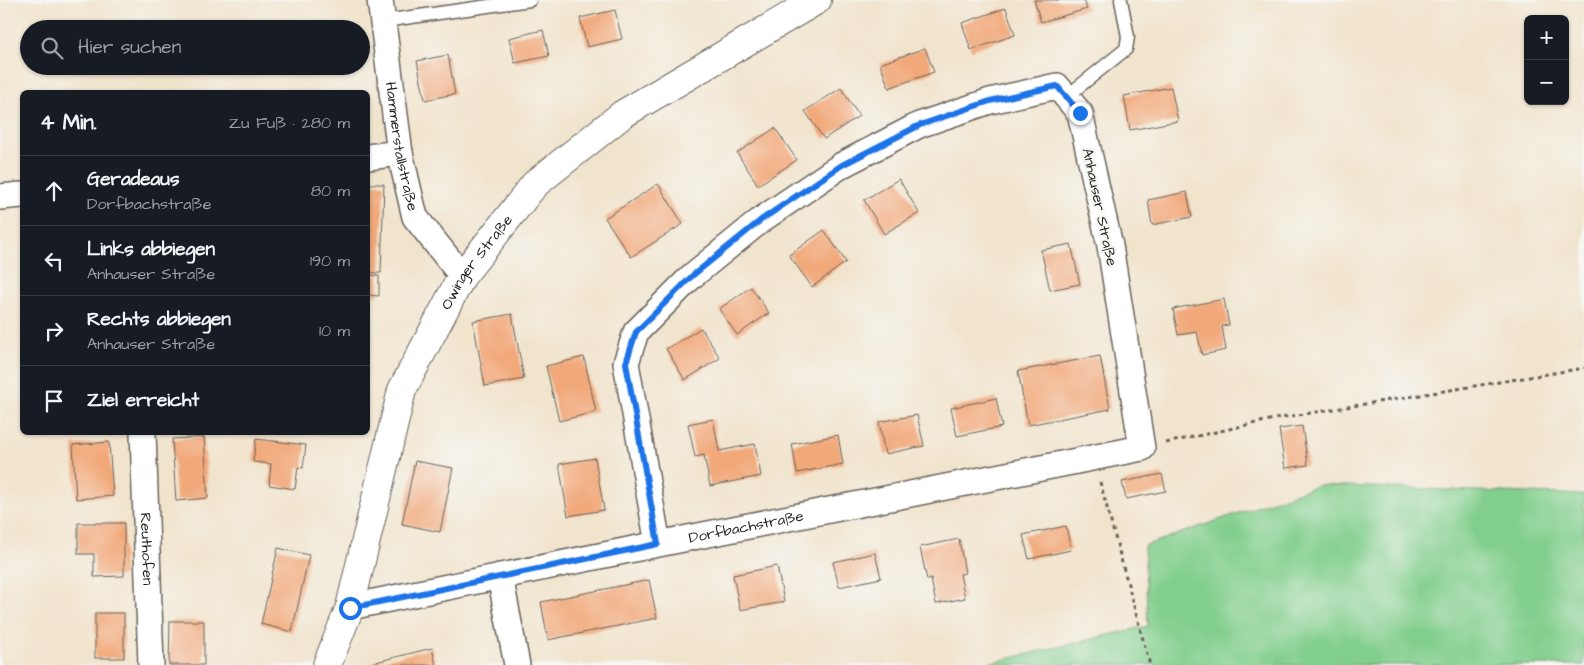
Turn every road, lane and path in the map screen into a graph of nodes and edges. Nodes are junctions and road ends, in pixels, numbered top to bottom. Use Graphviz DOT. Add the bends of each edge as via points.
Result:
graph roads {
  1 [pos="530,0"];
  2 [pos="817,0"];
  3 [pos="1121,0"];
  4 [pos="382,11"];
  5 [pos="1066,97"];
  6 [pos="400,153"];
  7 [pos="370,157"];
  8 [pos="20,194"];
  9 [pos="0,197"];
  10 [pos="462,276"];
  11 [pos="1584,368"];
  12 [pos="143,435"];
  13 [pos="1142,448"];
  14 [pos="1093,458"];
  15 [pos="658,544"];
  16 [pos="500,576"];
  17 [pos="350,608"];
  18 [pos="151,665"];
  19 [pos="327,665"];
  20 [pos="517,665"];
  21 [pos="1150,665"];
  1 -- 4 [label="lane"];
  2 -- 10 [label="main road, Owinger Straße" via="623,114 535,184"];
  3 -- 5 [label="lane" via="1128,37 1126,49"];
  4 -- 6 [label="street, Hammerstallstraße"];
  5 -- 13 [label="street, Anhauser Straße" via="1080,113 1110,246"];
  5 -- 15 [label="street, Anhauser Straße" via="1057,86 990,101 920,125 842,165 761,220 692,276 636,332 626,363"];
  6 -- 7 [label="street"];
  6 -- 10 [label="street, Hammerstallstraße" via="414,217"];
  8 -- 9 [label="street"];
  10 -- 17 [label="main road, Owinger Straße" via="402,390"];
  11 -- 13 [label="path" via="1274,419"];
  12 -- 18 [label="street, Reuthofen"];
  13 -- 14 [label="street, Dorfbachstraße"];
  14 -- 15 [label="street, Dorfbachstraße"];
  14 -- 21 [label="path"];
  15 -- 16 [label="street, Dorfbachstraße"];
  16 -- 17 [label="street, Dorfbachstraße"];
  16 -- 20 [label="street"];
  17 -- 19 [label="main road, Owinger Straße"];
}
